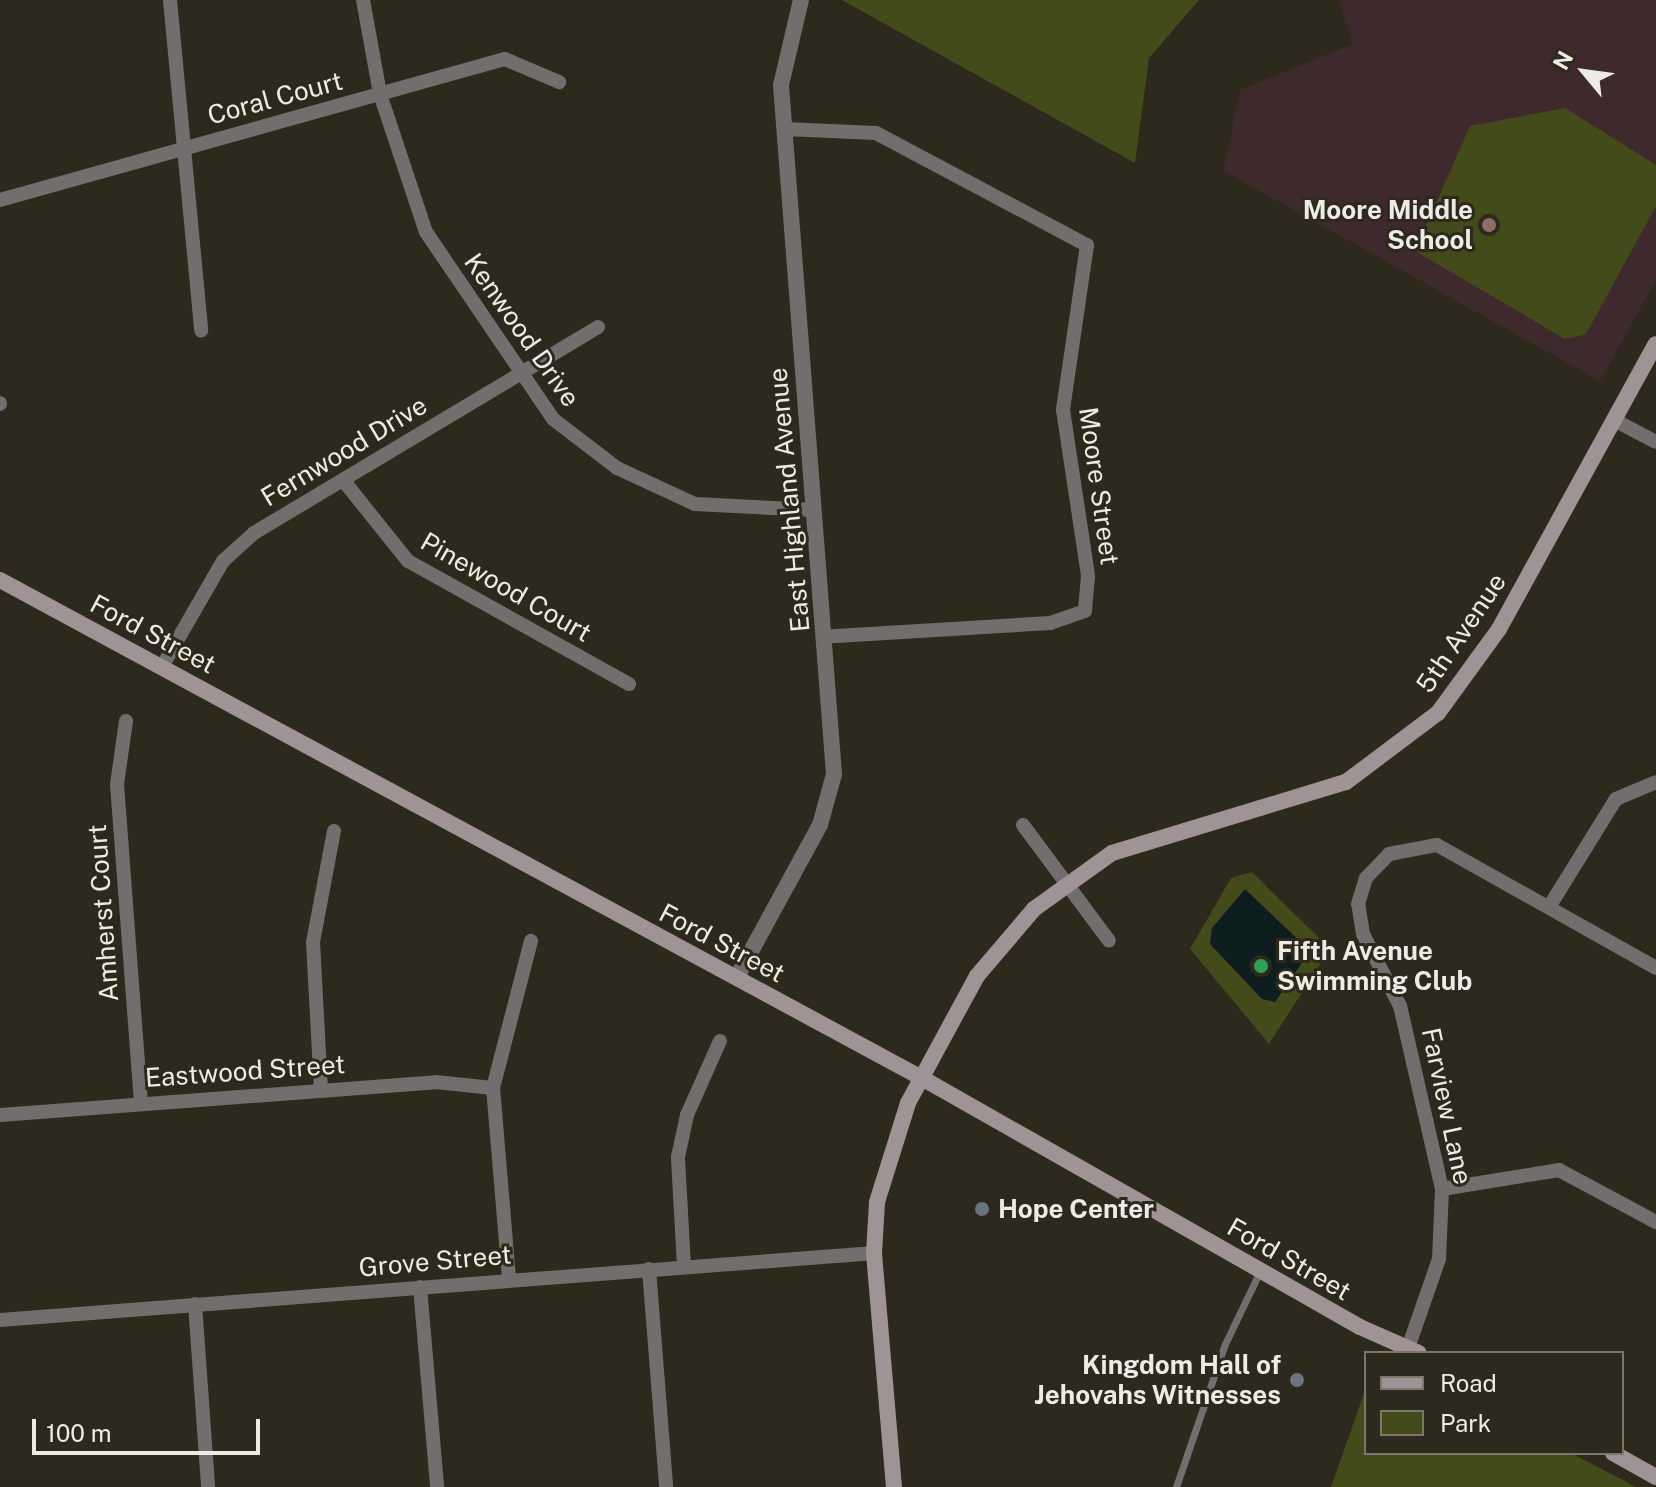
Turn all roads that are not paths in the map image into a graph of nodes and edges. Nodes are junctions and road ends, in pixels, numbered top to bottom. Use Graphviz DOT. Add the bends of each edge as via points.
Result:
graph roads {
  1 [pos="170,0"];
  2 [pos="363,0"];
  3 [pos="801,0"];
  4 [pos="559,82"];
  5 [pos="380,94"];
  6 [pos="785,129"];
  7 [pos="185,148"];
  8 [pos="0,200"];
  9 [pos="598,327"];
  10 [pos="201,331"];
  11 [pos="1656,344"];
  12 [pos="521,373"];
  13 [pos="1614,420"];
  14 [pos="1656,442"];
  15 [pos="343,480"];
  16 [pos="814,510"];
  17 [pos="0,580"];
  18 [pos="824,637"];
  19 [pos="163,665"];
  20 [pos="629,684"];
  21 [pos="126,721"];
  22 [pos="1656,782"];
  23 [pos="1023,825"];
  24 [pos="334,831"];
  25 [pos="1067,882"];
  26 [pos="1549,907"];
  27 [pos="531,941"];
  28 [pos="1109,941"];
  29 [pos="1656,968"];
  30 [pos="737,977"];
  31 [pos="720,1041"];
  32 [pos="920,1077"];
  33 [pos="493,1088"];
  34 [pos="321,1090"];
  35 [pos="141,1103"];
  36 [pos="0,1115"];
  37 [pos="1442,1189"];
  38 [pos="1656,1222"];
  39 [pos="874,1253"];
  40 [pos="684,1266"];
  41 [pos="649,1269"];
  42 [pos="1260,1271"];
  43 [pos="509,1278"];
  44 [pos="420,1287"];
  45 [pos="195,1304"];
  46 [pos="0,1320"];
  47 [pos="1413,1350"];
  48 [pos="1617,1455"];
  49 [pos="1656,1477"];
  50 [pos="208,1487"];
  51 [pos="437,1487"];
  52 [pos="666,1487"];
  53 [pos="894,1487"];
  54 [pos="1176,1487"];
  1 -- 7 [label="street"];
  2 -- 5 [label="street, Kenwood Drive"];
  3 -- 6 [label="street, East Highland Avenue" via="784,54"];
  4 -- 5 [label="street, Coral Court" via="505,59"];
  5 -- 7 [label="street, Coral Court"];
  5 -- 12 [label="street, Kenwood Drive" via="426,232"];
  6 -- 16 [label="street, East Highland Avenue"];
  6 -- 18 [label="street, Moore Street" via="876,133 1087,245 1063,410 1088,576 1085,611 1050,623"];
  7 -- 8 [label="street, Coral Court"];
  7 -- 10 [label="street"];
  9 -- 12 [label="street, Fernwood Drive"];
  11 -- 13 [label="main road, 5th Avenue"];
  12 -- 15 [label="street, Fernwood Drive"];
  12 -- 16 [label="street, Kenwood Drive" via="578,442 655,488 727,511"];
  13 -- 14 [label="street"];
  13 -- 25 [label="main road, 5th Avenue" via="1499,629 1438,713 1399,748 1346,782 1283,806 1167,831"];
  15 -- 19 [label="street, Fernwood Drive" via="230,554"];
  15 -- 20 [label="street, Pinewood Court" via="408,561"];
  16 -- 18 [label="street, East Highland Avenue"];
  17 -- 19 [label="main road, Ford Street"];
  18 -- 30 [label="street, East Highland Avenue" via="834,763 828,802"];
  19 -- 30 [label="main road, Ford Street"];
  21 -- 35 [label="street, Amherst Court" via="117,784"];
  22 -- 26 [label="street" via="1616,799"];
  23 -- 25 [label="street"];
  24 -- 34 [label="street" via="313,942"];
  25 -- 28 [label="street"];
  25 -- 32 [label="main road, 5th Avenue" via="1004,938"];
  26 -- 29 [label="street, Farview Lane"];
  26 -- 37 [label="street, Farview Lane" via="1437,845 1389,854 1366,878 1358,904 1363,934 1400,1006"];
  27 -- 33 [label="street"];
  30 -- 32 [label="main road, Ford Street"];
  31 -- 40 [label="street" via="687,1115 678,1157"];
  32 -- 39 [label="main road" via="885,1168"];
  32 -- 42 [label="main road, Ford Street"];
  33 -- 34 [label="street, Eastwood Street" via="436,1082"];
  33 -- 43 [label="street"];
  34 -- 35 [label="street, Eastwood Street"];
  35 -- 36 [label="street, Eastwood Street"];
  37 -- 38 [label="street" via="1559,1170"];
  37 -- 47 [label="street, Farview Lane" via="1439,1259"];
  39 -- 40 [label="street, Grove Street"];
  39 -- 53 [label="main road"];
  40 -- 41 [label="street, Grove Street"];
  41 -- 43 [label="street, Grove Street"];
  41 -- 52 [label="street"];
  42 -- 47 [label="main road, Ford Street"];
  42 -- 54 [label="lane" via="1225,1344"];
  43 -- 44 [label="street, Grove Street"];
  44 -- 45 [label="street, Grove Street"];
  44 -- 51 [label="street"];
  45 -- 46 [label="street, Grove Street"];
  45 -- 50 [label="street"];
  48 -- 49 [label="main road"];
}
